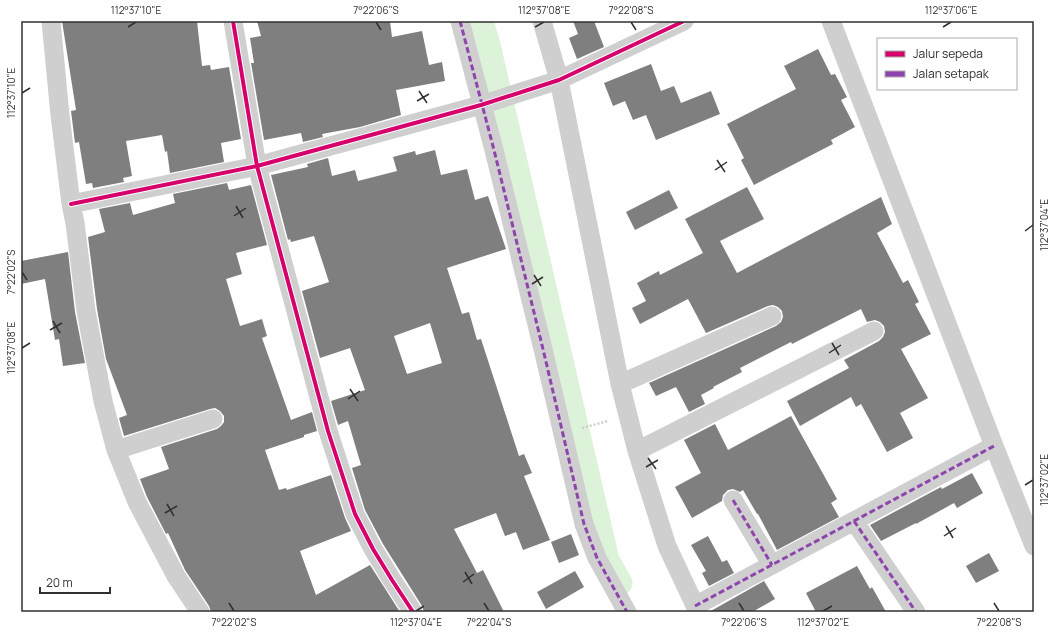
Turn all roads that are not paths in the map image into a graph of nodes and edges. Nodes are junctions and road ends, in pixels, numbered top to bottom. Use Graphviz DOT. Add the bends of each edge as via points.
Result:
graph roads {
  1 [pos="51,21"];
  2 [pos="234,21"];
  3 [pos="460,21"];
  4 [pos="542,21"];
  5 [pos="684,21"];
  6 [pos="831,21"];
  7 [pos="551,83"];
  8 [pos="485,104"];
  9 [pos="258,166"];
  10 [pos="71,204"];
  11 [pos="772,316"];
  12 [pos="874,331"];
  13 [pos="620,384"];
  14 [pos="213,419"];
  15 [pos="994,446"];
  16 [pos="116,450"];
  17 [pos="637,451"];
  18 [pos="733,500"];
  19 [pos="854,521"];
  20 [pos="1034,546"];
  21 [pos="772,565"];
  22 [pos="697,609"];
  23 [pos="200,612"];
  24 [pos="413,612"];
  25 [pos="627,612"];
  26 [pos="916,612"];
  1 -- 10 [label="street"];
  2 -- 9 [label="street"];
  3 -- 8 [label="street"];
  4 -- 7 [label="street"];
  5 -- 7 [label="street"];
  6 -- 15 [label="street"];
  7 -- 8 [label="street"];
  7 -- 13 [label="street"];
  8 -- 9 [label="street"];
  8 -- 25 [label="street" via="584,524 597,558"];
  9 -- 10 [label="street"];
  9 -- 24 [label="street" via="328,431 355,514 395,586"];
  10 -- 16 [label="street" via="86,312 103,400"];
  11 -- 13 [label="street"];
  12 -- 17 [label="street"];
  13 -- 17 [label="street"];
  14 -- 16 [label="street"];
  15 -- 19 [label="street"];
  15 -- 20 [label="street"];
  16 -- 23 [label="street" via="137,502 176,576"];
  17 -- 22 [label="street" via="667,546"];
  18 -- 21 [label="street"];
  19 -- 21 [label="street"];
  19 -- 26 [label="street"];
  21 -- 22 [label="street"];
}
